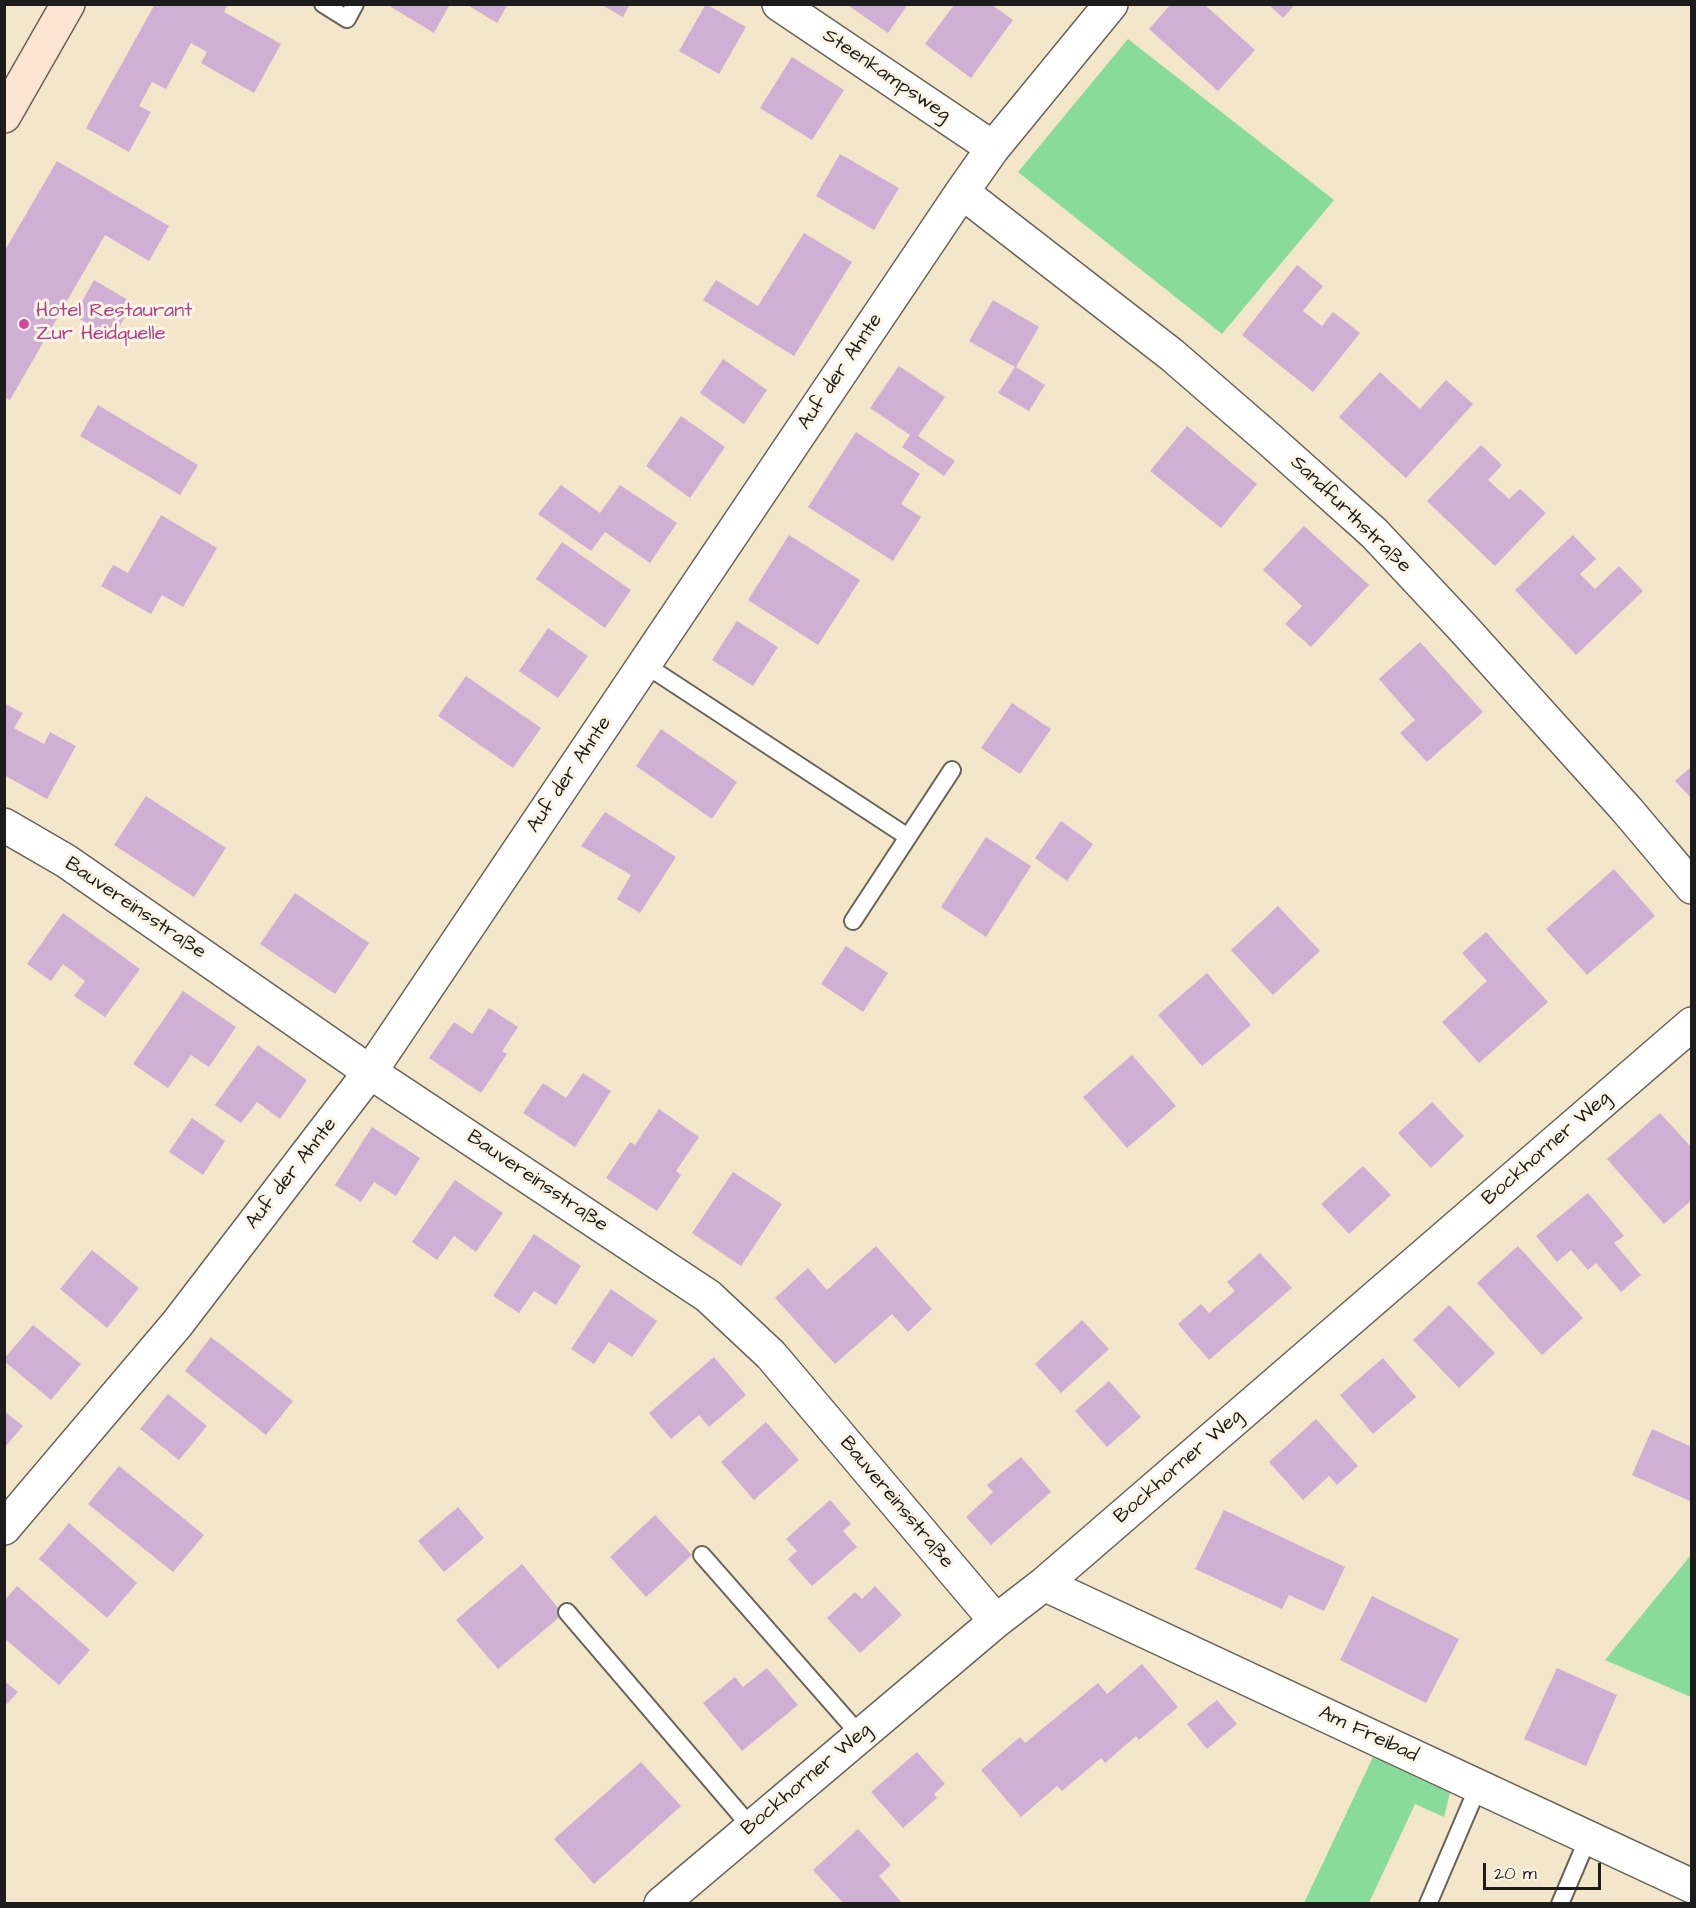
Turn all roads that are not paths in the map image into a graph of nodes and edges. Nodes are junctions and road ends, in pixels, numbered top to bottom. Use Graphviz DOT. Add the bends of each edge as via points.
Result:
graph roads {
  1 [pos="68,4"];
  2 [pos="323,4"];
  3 [pos="356,4"];
  4 [pos="779,4"];
  5 [pos="1111,4"];
  6 [pos="9,97"];
  7 [pos="993,148"];
  8 [pos="962,192"];
  9 [pos="644,664"];
  10 [pos="952,770"];
  11 [pos="4,825"];
  12 [pos="908,837"];
  13 [pos="1692,887"];
  14 [pos="853,921"];
  15 [pos="1692,1024"];
  16 [pos="370,1072"];
  17 [pos="4,1528"];
  18 [pos="702,1555"];
  19 [pos="1044,1584"];
  20 [pos="567,1612"];
  21 [pos="996,1622"];
  22 [pos="860,1735"];
  23 [pos="1478,1787"];
  24 [pos="751,1827"];
  25 [pos="1588,1838"];
  26 [pos="1692,1886"];
  27 [pos="661,1904"];
  28 [pos="1428,1904"];
  29 [pos="1560,1904"];
  1 -- 6 [label="main road"];
  2 -- 3 [label="lane" via="347,19"];
  4 -- 7 [label="street, Steenkampsweg"];
  5 -- 7 [label="street, Auf der Ahnte"];
  7 -- 8 [label="street, Auf der Ahnte"];
  8 -- 9 [label="street, Auf der Ahnte"];
  8 -- 13 [label="street, Sandfurthstraße" via="1172,355 1374,533 1464,628"];
  9 -- 12 [label="lane"];
  9 -- 16 [label="street, Auf der Ahnte"];
  10 -- 12 [label="lane"];
  11 -- 16 [label="street, Bauvereinsstraße" via="66,861"];
  12 -- 14 [label="lane"];
  15 -- 19 [label="street, Bockhorner Weg"];
  16 -- 17 [label="street, Auf der Ahnte" via="177,1324"];
  16 -- 21 [label="street, Bauvereinsstraße" via="708,1296 771,1354"];
  18 -- 22 [label="lane"];
  19 -- 21 [label="street, Bockhorner Weg"];
  19 -- 23 [label="street, Am Freibad"];
  20 -- 24 [label="lane"];
  21 -- 22 [label="street, Bockhorner Weg"];
  22 -- 24 [label="street, Bockhorner Weg"];
  23 -- 25 [label="street, Am Freibad"];
  23 -- 28 [label="lane"];
  24 -- 27 [label="street, Bockhorner Weg"];
  25 -- 26 [label="street, Am Freibad"];
  25 -- 29 [label="lane"];
}
